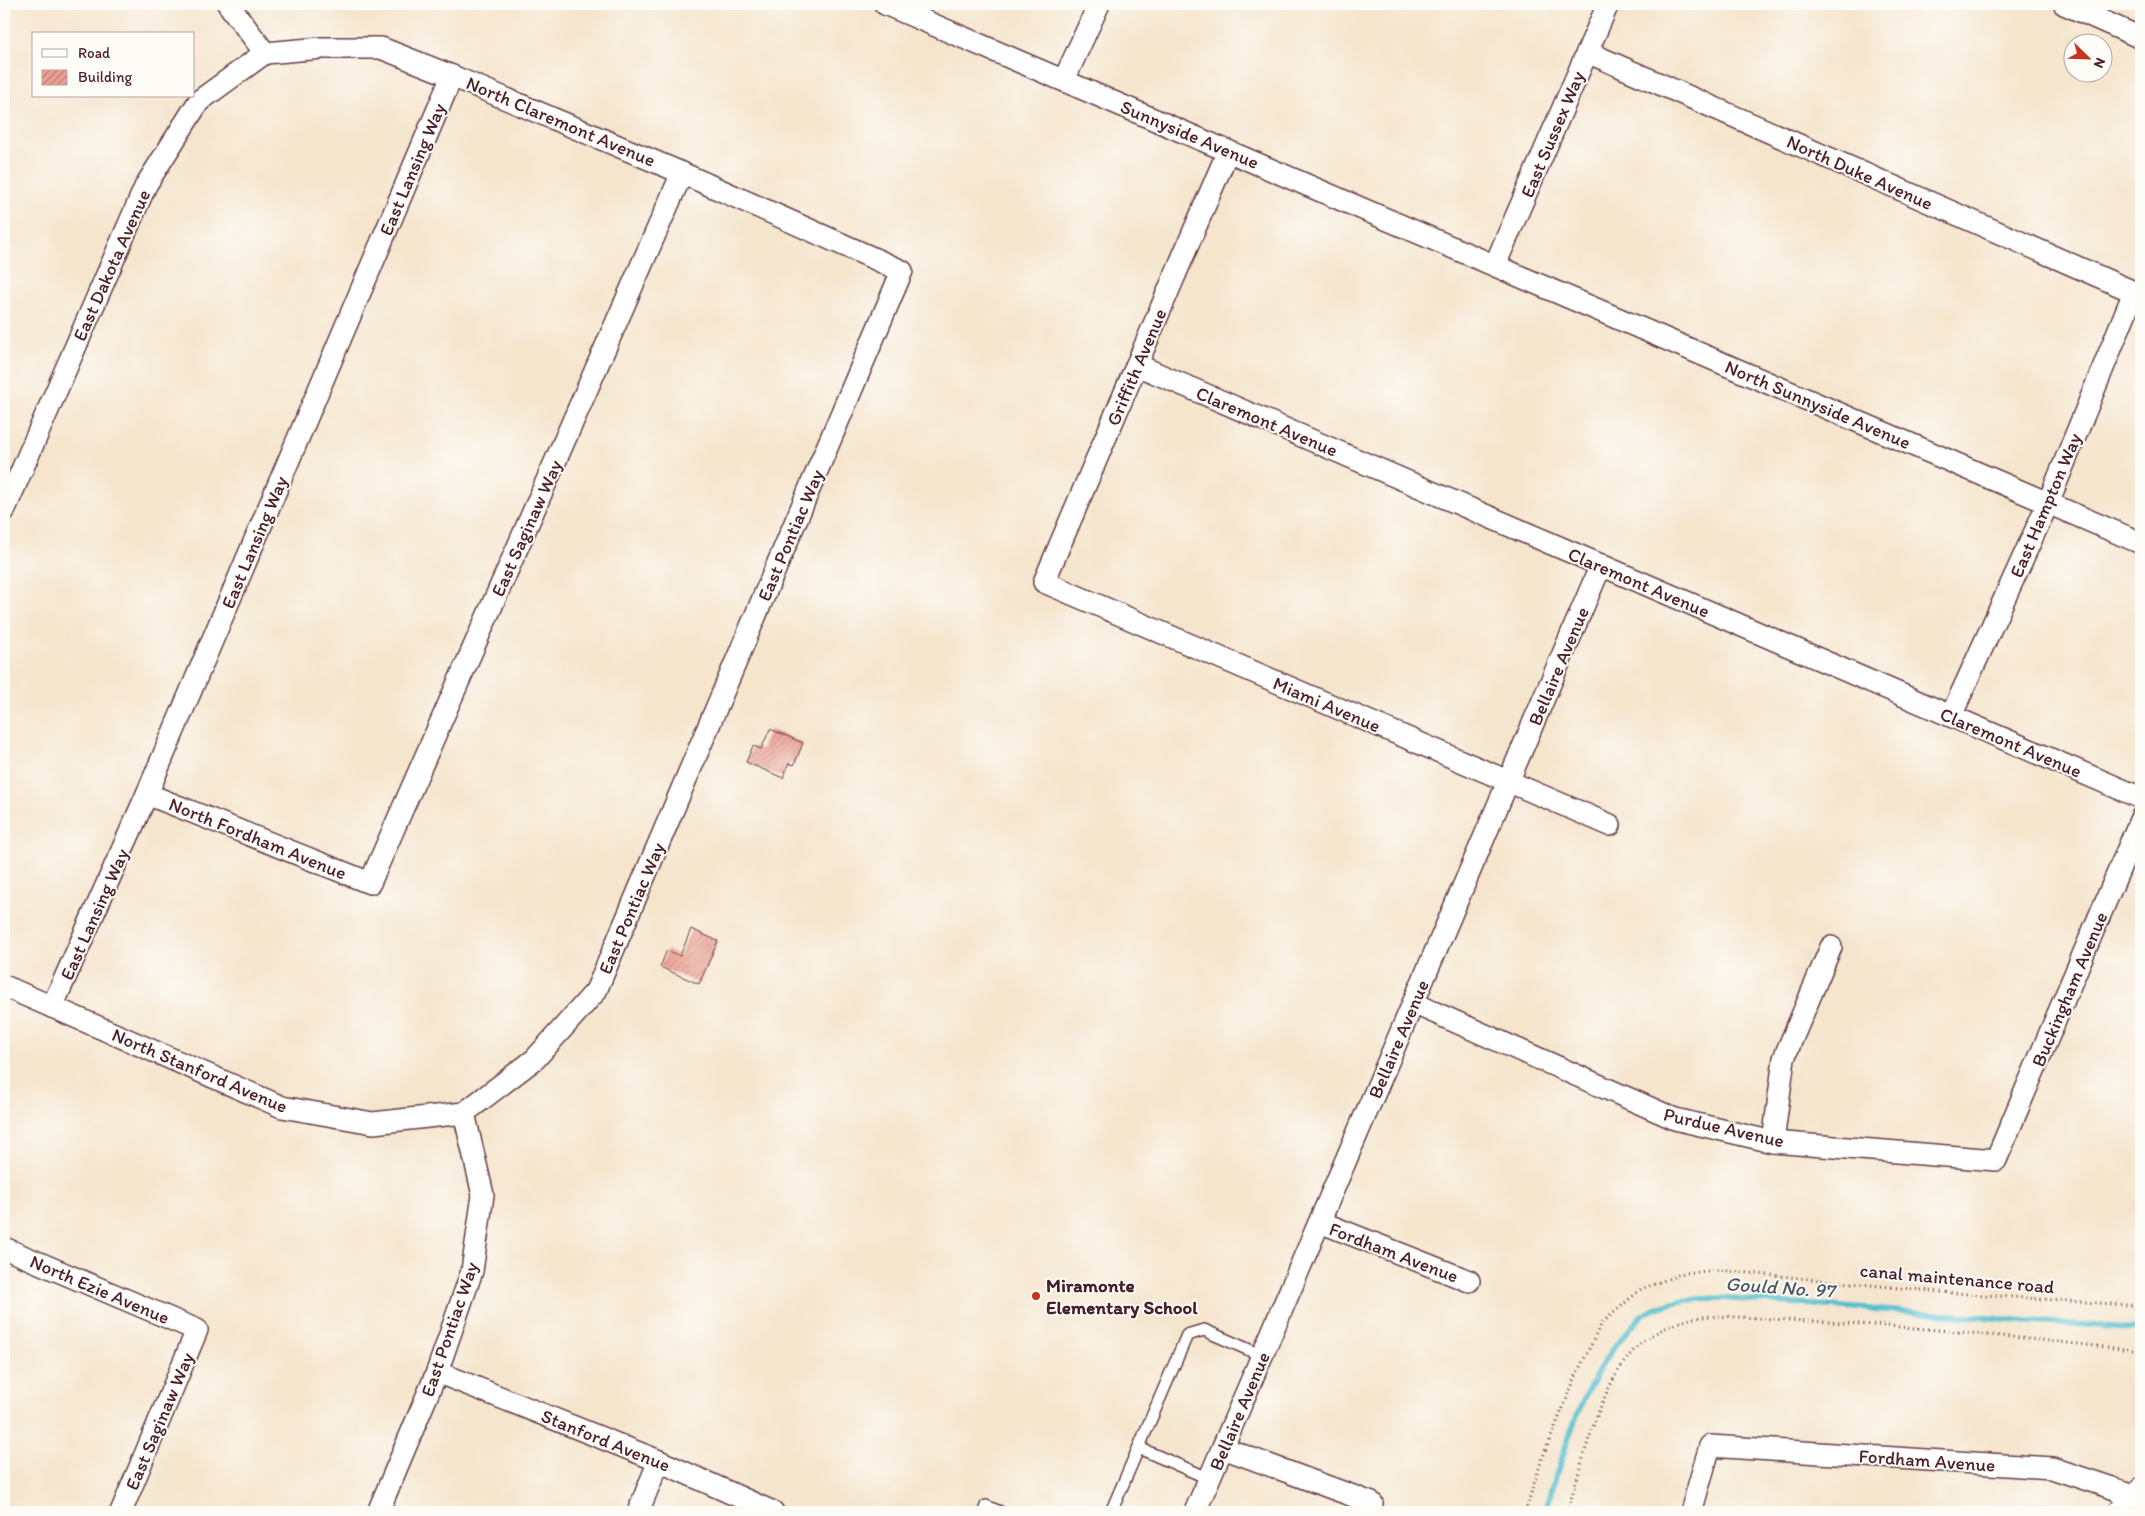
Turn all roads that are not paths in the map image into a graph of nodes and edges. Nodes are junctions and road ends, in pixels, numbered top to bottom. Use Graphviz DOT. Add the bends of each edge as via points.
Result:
graph roads {
  1 [pos="228,4"];
  2 [pos="885,4"];
  3 [pos="1099,4"];
  4 [pos="1608,4"];
  5 [pos="2064,4"];
  6 [pos="2141,38"];
  7 [pos="1587,52"];
  8 [pos="266,53"];
  9 [pos="452,76"];
  10 [pos="1064,80"];
  11 [pos="1228,151"];
  12 [pos="682,172"];
  13 [pos="1495,265"];
  14 [pos="902,271"];
  15 [pos="2134,292"];
  16 [pos="1137,365"];
  17 [pos="2048,503"];
  18 [pos="4,511"];
  19 [pos="2141,543"];
  20 [pos="1601,565"];
  21 [pos="1044,582"];
  22 [pos="1952,716"];
  23 [pos="1508,782"];
  24 [pos="147,794"];
  25 [pos="2141,798"];
  26 [pos="2141,818"];
  27 [pos="1610,825"];
  28 [pos="370,883"];
  29 [pos="1831,947"];
  30 [pos="4,986"];
  31 [pos="1413,1003"];
  32 [pos="52,1007"];
  33 [pos="464,1112"];
  34 [pos="1773,1142"];
  35 [pos="1996,1160"];
  36 [pos="1320,1222"];
  37 [pos="4,1248"];
  38 [pos="1469,1281"];
  39 [pos="197,1330"];
  40 [pos="1263,1356"];
  41 [pos="437,1372"];
  42 [pos="1139,1448"];
  43 [pos="1223,1448"];
  44 [pos="659,1461"];
  45 [pos="1210,1479"];
  46 [pos="1372,1503"];
  47 [pos="2136,1503"];
  48 [pos="985,1509"];
  49 [pos="121,1512"];
  50 [pos="378,1512"];
  51 [pos="638,1512"];
  52 [pos="773,1512"];
  53 [pos="1000,1512"];
  54 [pos="1111,1512"];
  55 [pos="1196,1512"];
  56 [pos="1691,1512"];
  1 -- 8 [label="street"];
  2 -- 10 [label="street, Sunnyside Avenue"];
  3 -- 10 [label="street"];
  4 -- 7 [label="street, East Sussex Way"];
  5 -- 6 [label="street"];
  7 -- 13 [label="street, East Sussex Way"];
  7 -- 15 [label="street, North Duke Avenue"];
  8 -- 9 [label="street, North Claremont Avenue" via="322,48 380,48"];
  8 -- 18 [label="street, East Dakota Avenue" via="199,101 146,185"];
  9 -- 12 [label="street, North Claremont Avenue"];
  9 -- 24 [label="street, East Lansing Way"];
  10 -- 11 [label="street, Sunnyside Avenue"];
  11 -- 13 [label="street, Sunnyside Avenue"];
  11 -- 16 [label="street, Griffith Avenue"];
  12 -- 14 [label="street, North Claremont Avenue"];
  12 -- 28 [label="street, East Saginaw Way"];
  13 -- 17 [label="street, North Sunnyside Avenue"];
  14 -- 33 [label="street, East Pontiac Way" via="596,991 535,1059"];
  15 -- 17 [label="street, East Hampton Way"];
  16 -- 20 [label="street, Claremont Avenue"];
  16 -- 21 [label="street, Griffith Avenue"];
  17 -- 19 [label="street, North Sunnyside Avenue"];
  17 -- 22 [label="street, East Hampton Way"];
  20 -- 22 [label="street, Claremont Avenue"];
  20 -- 23 [label="street, Bellaire Avenue"];
  21 -- 23 [label="street, Miami Avenue"];
  22 -- 25 [label="street, Claremont Avenue"];
  23 -- 27 [label="street, Miami Avenue"];
  23 -- 31 [label="street, Bellaire Avenue"];
  24 -- 28 [label="street, North Fordham Avenue"];
  24 -- 32 [label="street, East Lansing Way"];
  26 -- 35 [label="street, Buckingham Avenue"];
  29 -- 34 [label="street" via="1784,1058"];
  30 -- 32 [label="street, North Stanford Avenue"];
  31 -- 34 [label="street, Purdue Avenue" via="1675,1119"];
  31 -- 36 [label="street, Bellaire Avenue"];
  32 -- 33 [label="street, North Stanford Avenue" via="282,1107 373,1123"];
  33 -- 41 [label="street, East Pontiac Way" via="482,1195 472,1271"];
  34 -- 35 [label="street, Purdue Avenue"];
  36 -- 38 [label="street, Fordham Avenue"];
  36 -- 40 [label="street, Bellaire Avenue"];
  37 -- 39 [label="street, North Ezie Avenue"];
  39 -- 49 [label="street, East Saginaw Way"];
  40 -- 42 [label="lane" via="1204,1330 1187,1335"];
  40 -- 43 [label="street, Bellaire Avenue"];
  41 -- 44 [label="street, Stanford Avenue"];
  41 -- 50 [label="street, East Pontiac Way"];
  42 -- 45 [label="lane"];
  42 -- 54 [label="lane"];
  43 -- 45 [label="street, Bellaire Avenue"];
  43 -- 46 [label="street"];
  44 -- 51 [label="street"];
  44 -- 52 [label="street, Stanford Avenue"];
  45 -- 55 [label="street, Bellaire Avenue"];
  47 -- 56 [label="street, Fordham Avenue" via="2052,1468 1710,1446"];
  48 -- 53 [label="lane"];
}
